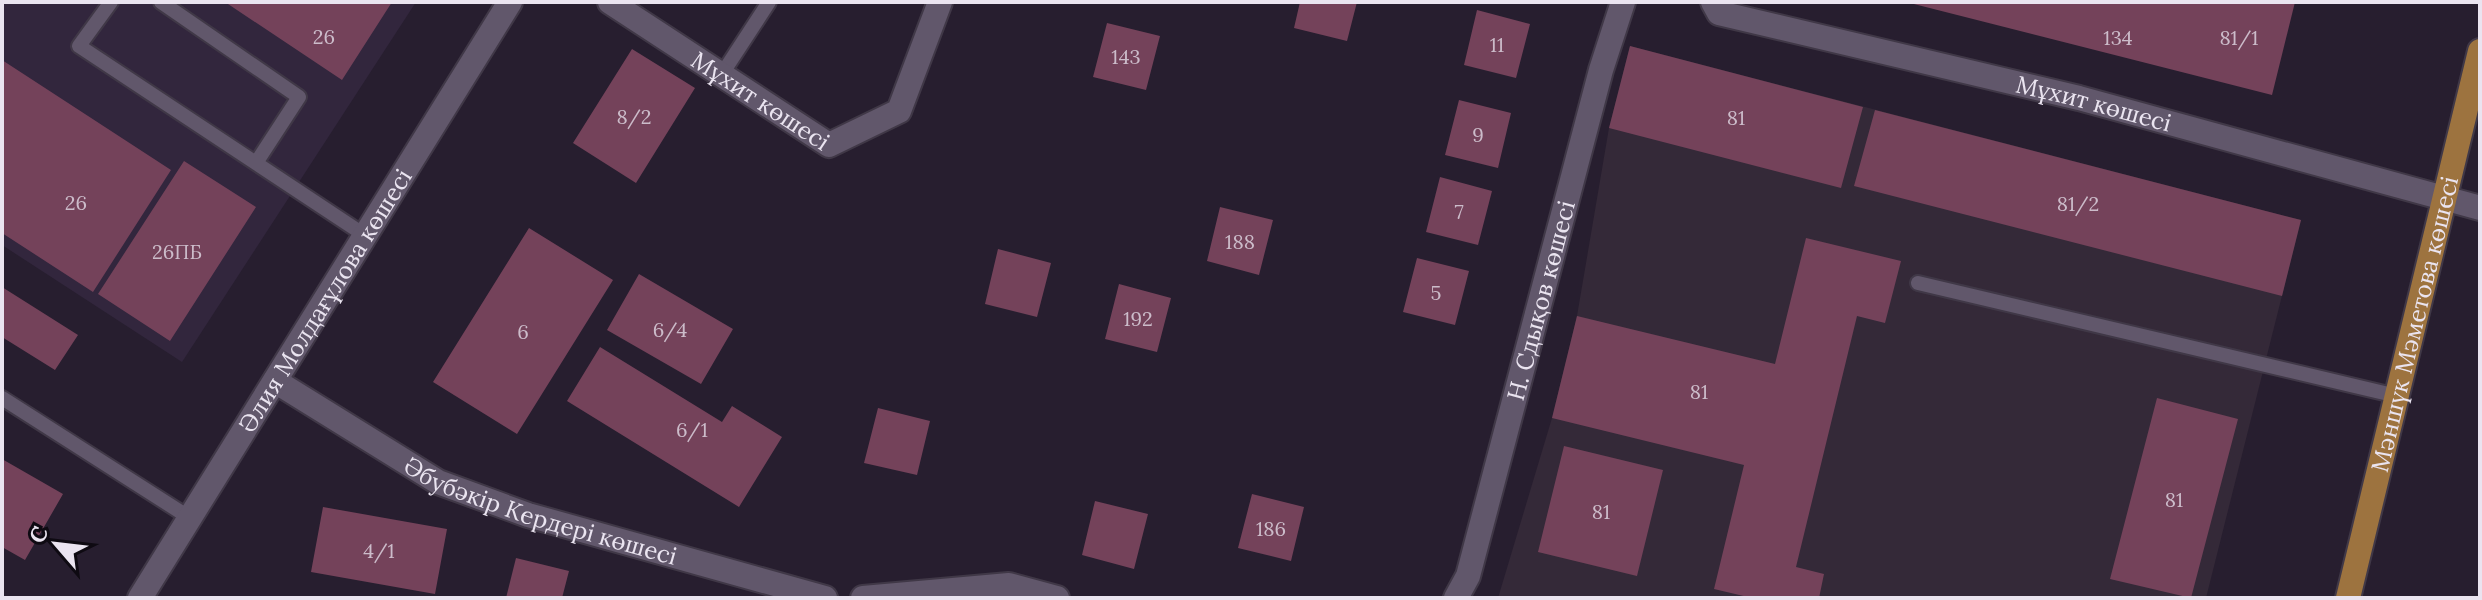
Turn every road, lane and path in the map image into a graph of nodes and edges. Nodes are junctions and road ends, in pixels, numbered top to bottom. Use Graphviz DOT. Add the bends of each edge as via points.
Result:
graph roads {
  1 [pos="111,2"];
  2 [pos="161,2"];
  3 [pos="510,2"];
  4 [pos="610,2"];
  5 [pos="769,2"];
  6 [pos="940,2"];
  7 [pos="1623,2"];
  8 [pos="1713,2"];
  9 [pos="2480,51"];
  10 [pos="722,74"];
  11 [pos="256,163"];
  12 [pos="2444,199"];
  13 [pos="2480,208"];
  14 [pos="366,236"];
  15 [pos="1918,283"];
  16 [pos="275,381"];
  17 [pos="2397,396"];
  18 [pos="2,398"];
  19 [pos="190,518"];
  20 [pos="917,596"];
  21 [pos="140,598"];
  22 [pos="825,598"];
  23 [pos="863,598"];
  24 [pos="1057,598"];
  25 [pos="1456,598"];
  26 [pos="2348,598"];
  1 -- 11 [label="lane" via="79,46"];
  2 -- 11 [label="lane" via="299,97"];
  3 -- 14 [label="street, Әлия Молдағұлова көшесі"];
  4 -- 10 [label="street, Мұхит көшесі"];
  5 -- 10 [label="lane"];
  6 -- 10 [label="street, Мұхит көшесі" via="899,111 829,145"];
  7 -- 25 [label="street, Н. Сдықов көшесі" via="1468,576"];
  8 -- 12 [label="street, Мұхит көшесі" via="1719,13 2079,98"];
  9 -- 12 [label="main road, Мәншүк Мәметова көшесі"];
  11 -- 14 [label="lane"];
  12 -- 13 [label="street, Мұхит көшесі"];
  12 -- 17 [label="main road, Мәншүк Мәметова көшесі"];
  14 -- 16 [label="street, Әлия Молдағұлова көшесі"];
  15 -- 17 [label="lane"];
  16 -- 19 [label="street, Әлия Молдағұлова көшесі"];
  16 -- 22 [label="street, Әбубәкір Кердері көшесі" via="438,482 528,515"];
  17 -- 26 [label="main road, Мәншүк Мәметова көшесі"];
  18 -- 19 [label="lane"];
  19 -- 21 [label="street, Әлия Молдағұлова көшесі"];
  20 -- 23 [label="street"];
  20 -- 24 [label="street" via="1009,585"];
}
